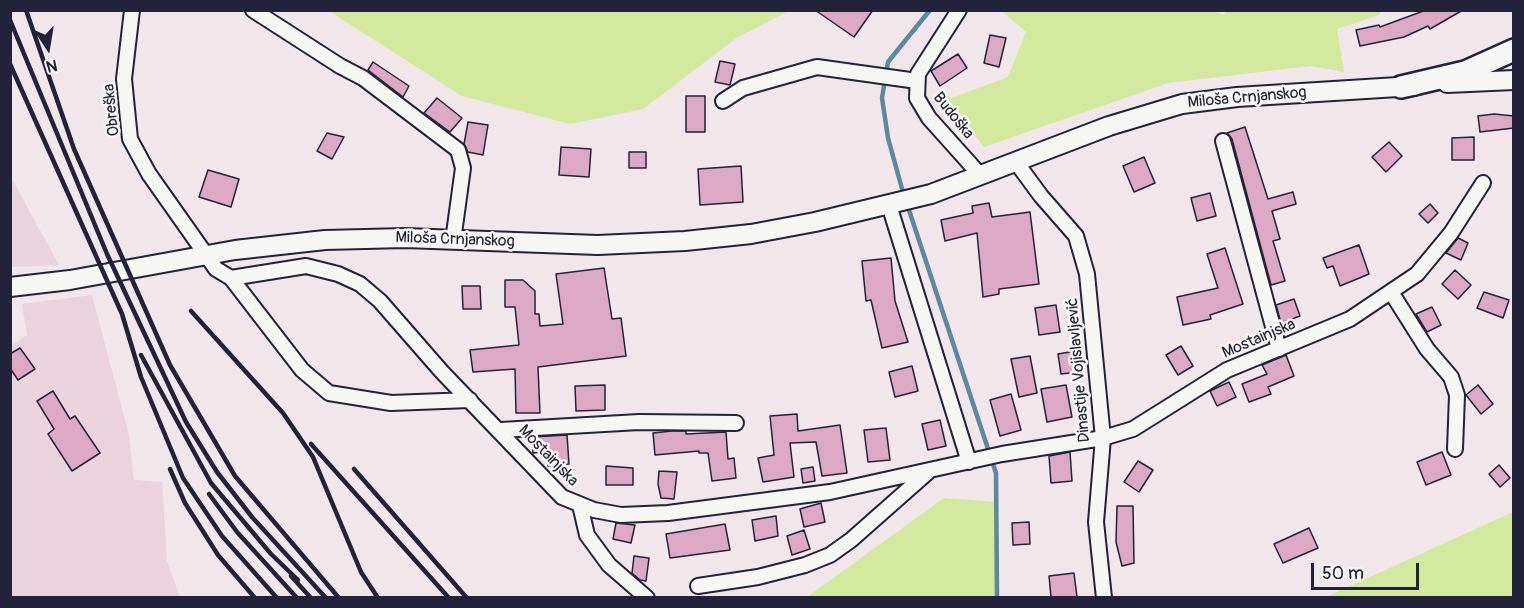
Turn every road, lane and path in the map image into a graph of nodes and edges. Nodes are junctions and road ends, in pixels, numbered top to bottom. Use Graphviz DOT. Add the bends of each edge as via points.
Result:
graph roads {
  1 [pos="132,10"];
  2 [pos="253,10"];
  3 [pos="959,10"];
  4 [pos="1514,50"];
  5 [pos="1514,80"];
  6 [pos="917,81"];
  7 [pos="1401,87"];
  8 [pos="723,101"];
  9 [pos="1223,141"];
  10 [pos="1017,162"];
  11 [pos="981,176"];
  12 [pos="1483,183"];
  13 [pos="894,204"];
  14 [pos="453,241"];
  15 [pos="207,254"];
  16 [pos="231,278"];
  17 [pos="10,287"];
  18 [pos="1391,292"];
  19 [pos="1279,349"];
  20 [pos="470,400"];
  21 [pos="736,423"];
  22 [pos="501,430"];
  23 [pos="1103,438"];
  24 [pos="1455,449"];
  25 [pos="971,461"];
  26 [pos="930,471"];
  27 [pos="580,505"];
  28 [pos="698,586"];
  29 [pos="647,597"];
  30 [pos="1104,597"];
  1 -- 15 [label="street, Obreška" via="124,79 130,139 149,174"];
  2 -- 14 [label="street" via="363,78 458,150 463,168"];
  3 -- 6 [label="street, Budoška"];
  4 -- 7 [label="main road" via="1465,72"];
  5 -- 7 [label="main road, Miloša Crnjanskog"];
  6 -- 8 [label="street" via="817,67 743,88"];
  6 -- 11 [label="street, Budoška" via="917,98 929,118"];
  7 -- 10 [label="main road, Miloša Crnjanskog" via="1182,104 1132,118"];
  9 -- 19 [label="street"];
  10 -- 11 [label="main road, Miloša Crnjanskog"];
  10 -- 23 [label="street, Dinastije Vojislavljević" via="1076,236 1087,274"];
  11 -- 13 [label="main road, Miloša Crnjanskog"];
  12 -- 18 [label="street, Mostainjska" via="1451,233 1417,274"];
  13 -- 14 [label="main road, Miloša Crnjanskog" via="766,232 711,239 605,245"];
  13 -- 25 [label="street"];
  14 -- 15 [label="main road, Miloša Crnjanskog" via="325,240"];
  15 -- 16 [label="street" via="216,269"];
  15 -- 17 [label="main road, Miloša Crnjanskog" via="70,280"];
  16 -- 20 [label="street, Mostainjska" via="306,266 360,284"];
  16 -- 20 [label="street" via="302,370 329,393 391,403"];
  18 -- 19 [label="street, Mostainjska" via="1350,319"];
  18 -- 24 [label="street" via="1427,349 1451,377 1457,395"];
  19 -- 23 [label="street, Mostainjska" via="1227,370 1133,429"];
  20 -- 22 [label="street, Mostainjska"];
  21 -- 22 [label="street" via="639,422"];
  22 -- 27 [label="street, Mostainjska" via="562,497"];
  23 -- 25 [label="street, Mostainjska"];
  23 -- 30 [label="street, Dinastije Vojislavljević" via="1096,522"];
  25 -- 26 [label="street, Mostainjska"];
  26 -- 27 [label="street, Mostainjska" via="830,492 668,513 621,515"];
  26 -- 28 [label="street" via="830,555 759,577"];
  27 -- 29 [label="street" via="587,535 609,565"];
}
